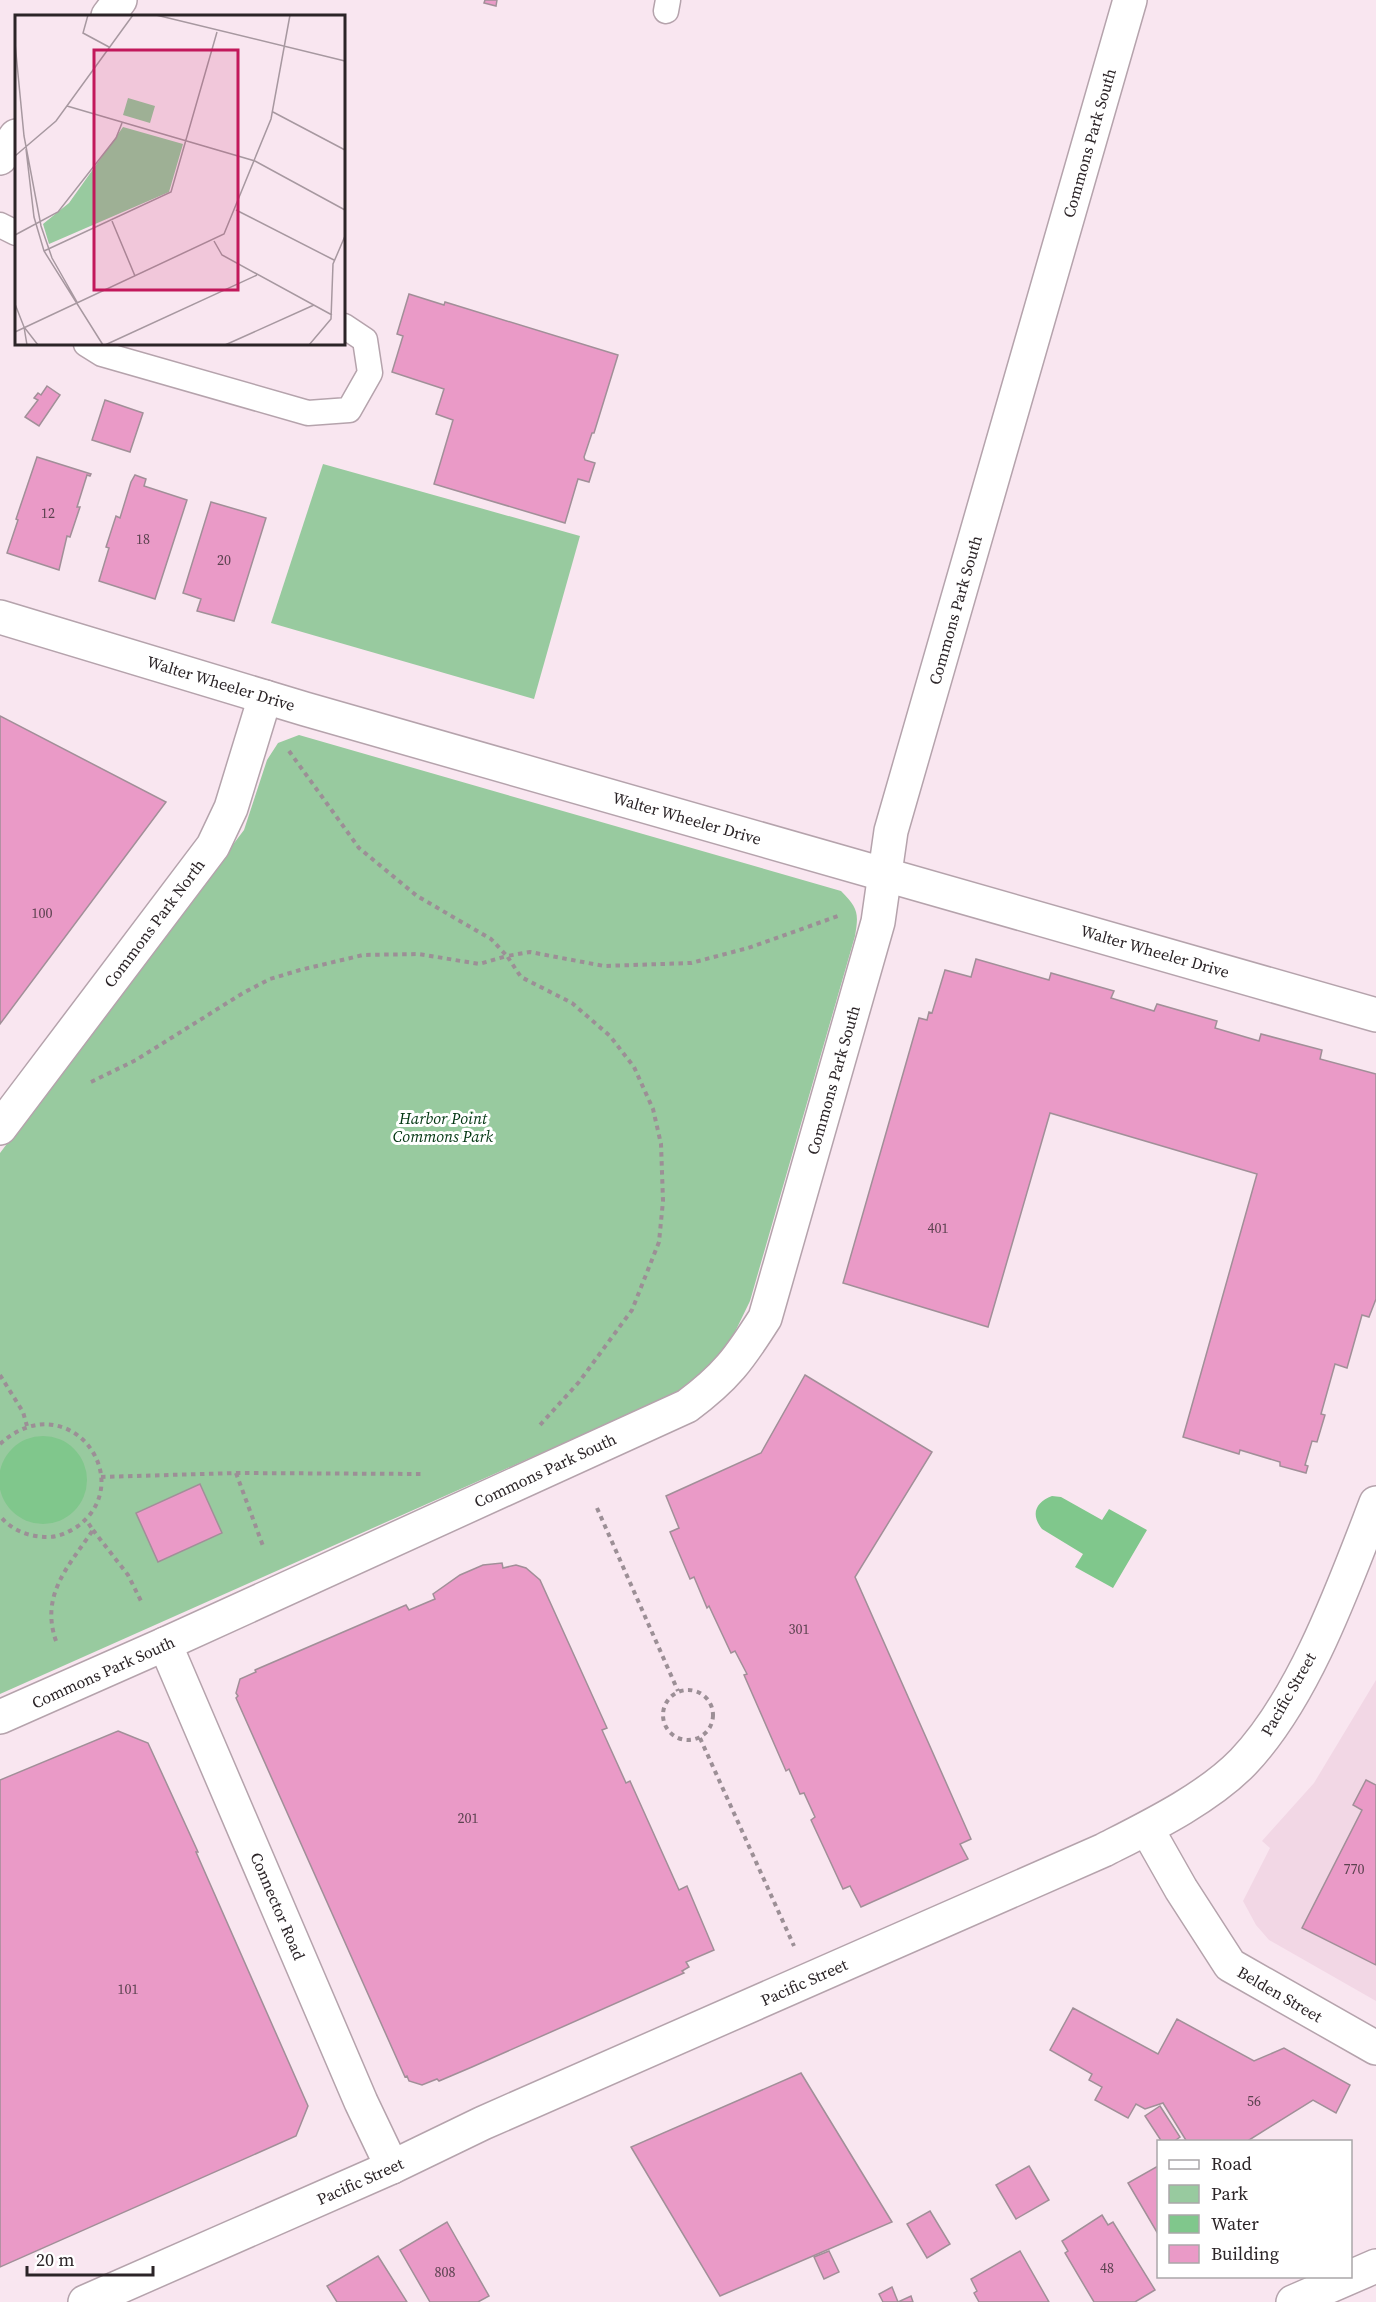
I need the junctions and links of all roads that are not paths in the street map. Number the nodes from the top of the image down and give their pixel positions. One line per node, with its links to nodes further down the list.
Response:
1 (120, 0): 3 (street)
2 (1130, 0): 12 (street, Commons Park South)
3 (109, 15)
4 (15, 137): 5 (street)
5 (0, 158)
6 (0, 225): 7 (lane)
7 (15, 232)
8 (345, 327): 9 (lane)
9 (88, 345)
10 (0, 617): 11 (street, Walter Wheeler Drive)
11 (265, 697): 12 (street, Walter Wheeler Drive); 14 (street, Commons Park North)
12 (885, 876): 13 (street, Walter Wheeler Drive); 17 (street, Commons Park South)
13 (1376, 1015)
14 (0, 1128)
15 (1376, 1503): 16 (street, Pacific Street)
16 (1370, 1539): 19 (street, Pacific Street)
17 (165, 1644): 18 (street, Commons Park South); 21 (street, Connector Road)
18 (0, 1717)
19 (1147, 1828): 20 (street, Belden Street); 21 (street, Pacific Street)
20 (1376, 2048)
21 (392, 2167): 25 (street, Pacific Street)
22 (1376, 2266): 23 (street)
23 (1352, 2276)
24 (1348, 2278): 26 (street)
25 (85, 2302)
26 (1293, 2302)

